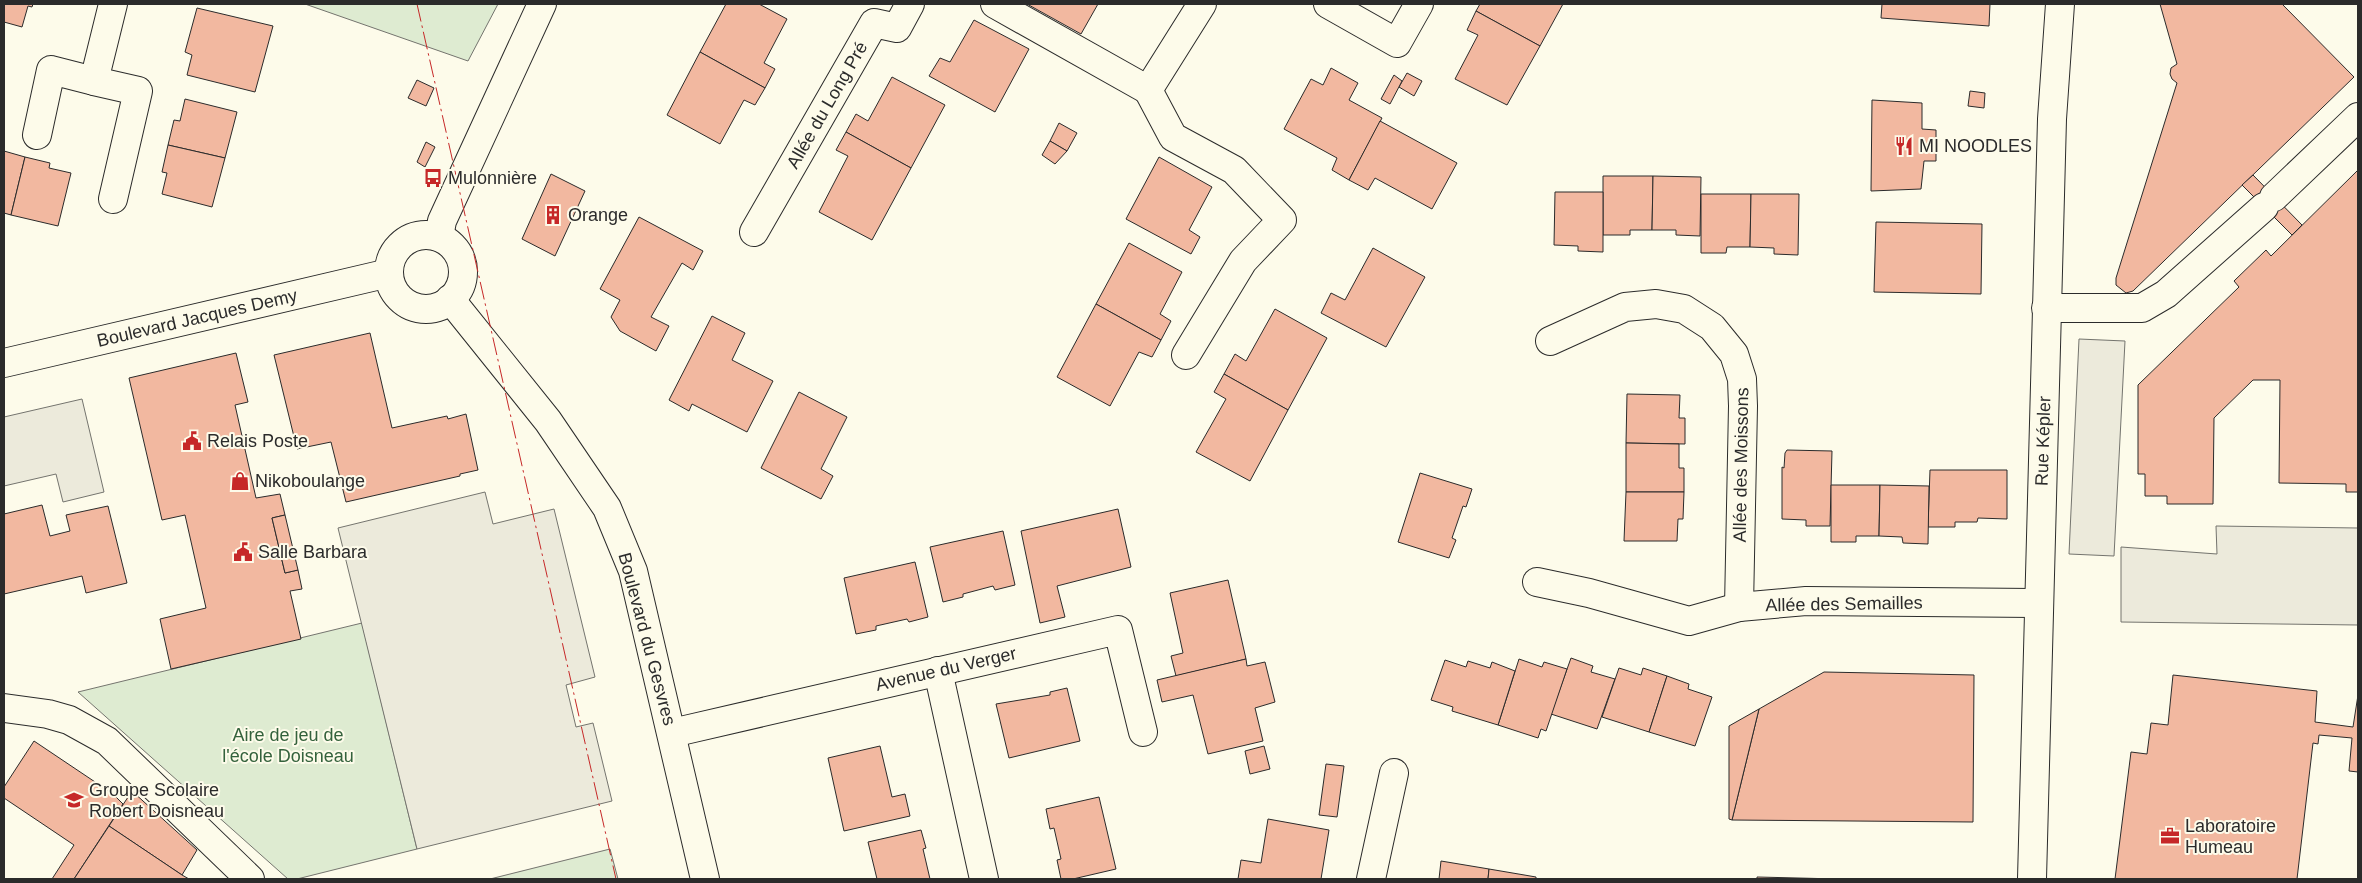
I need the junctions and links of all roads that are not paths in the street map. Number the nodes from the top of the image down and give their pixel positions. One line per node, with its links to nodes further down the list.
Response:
1 (113, 4): 9 (street)
2 (542, 4): 15 (street)
3 (910, 4): 14 (street, Allée du Long Pré)
4 (995, 4): 10 (street)
5 (1202, 4): 10 (street)
6 (1328, 4): 7 (street)
7 (1419, 4)
8 (2060, 4): 18 (street, Rue Képler)
9 (94, 81): 12 (street); 13 (street)
10 (1148, 90): 20 (street)
11 (2358, 117): 18 (street)
12 (37, 135)
13 (113, 199)
14 (754, 232)
15 (439, 237): 16 (street); 17 (street)
16 (389, 274): 17 (street); 21 (street, Boulevard Jacques Demy)
17 (450, 299): 27 (street, Boulevard du Gesvres)
18 (2046, 308): 23 (street, Rue Képler)
19 (1550, 342): 24 (street, Allée des Moissons)
20 (1186, 354)
21 (4, 363)
22 (1537, 582): 24 (street, Allée des Semailles)
23 (2039, 603): 24 (street, Allée des Semailles); 34 (street, Rue Képler)
24 (1739, 607)
25 (938, 671): 27 (street, Avenue du Verger); 28 (street, Avenue du Verger); 32 (street)
26 (4, 708): 30 (street)
27 (672, 732): 31 (street, Boulevard du Gesvres)
28 (1143, 732)
29 (1394, 773): 33 (street)
30 (250, 879)
31 (706, 879)
32 (984, 879)
33 (1371, 879)
34 (2032, 879)

